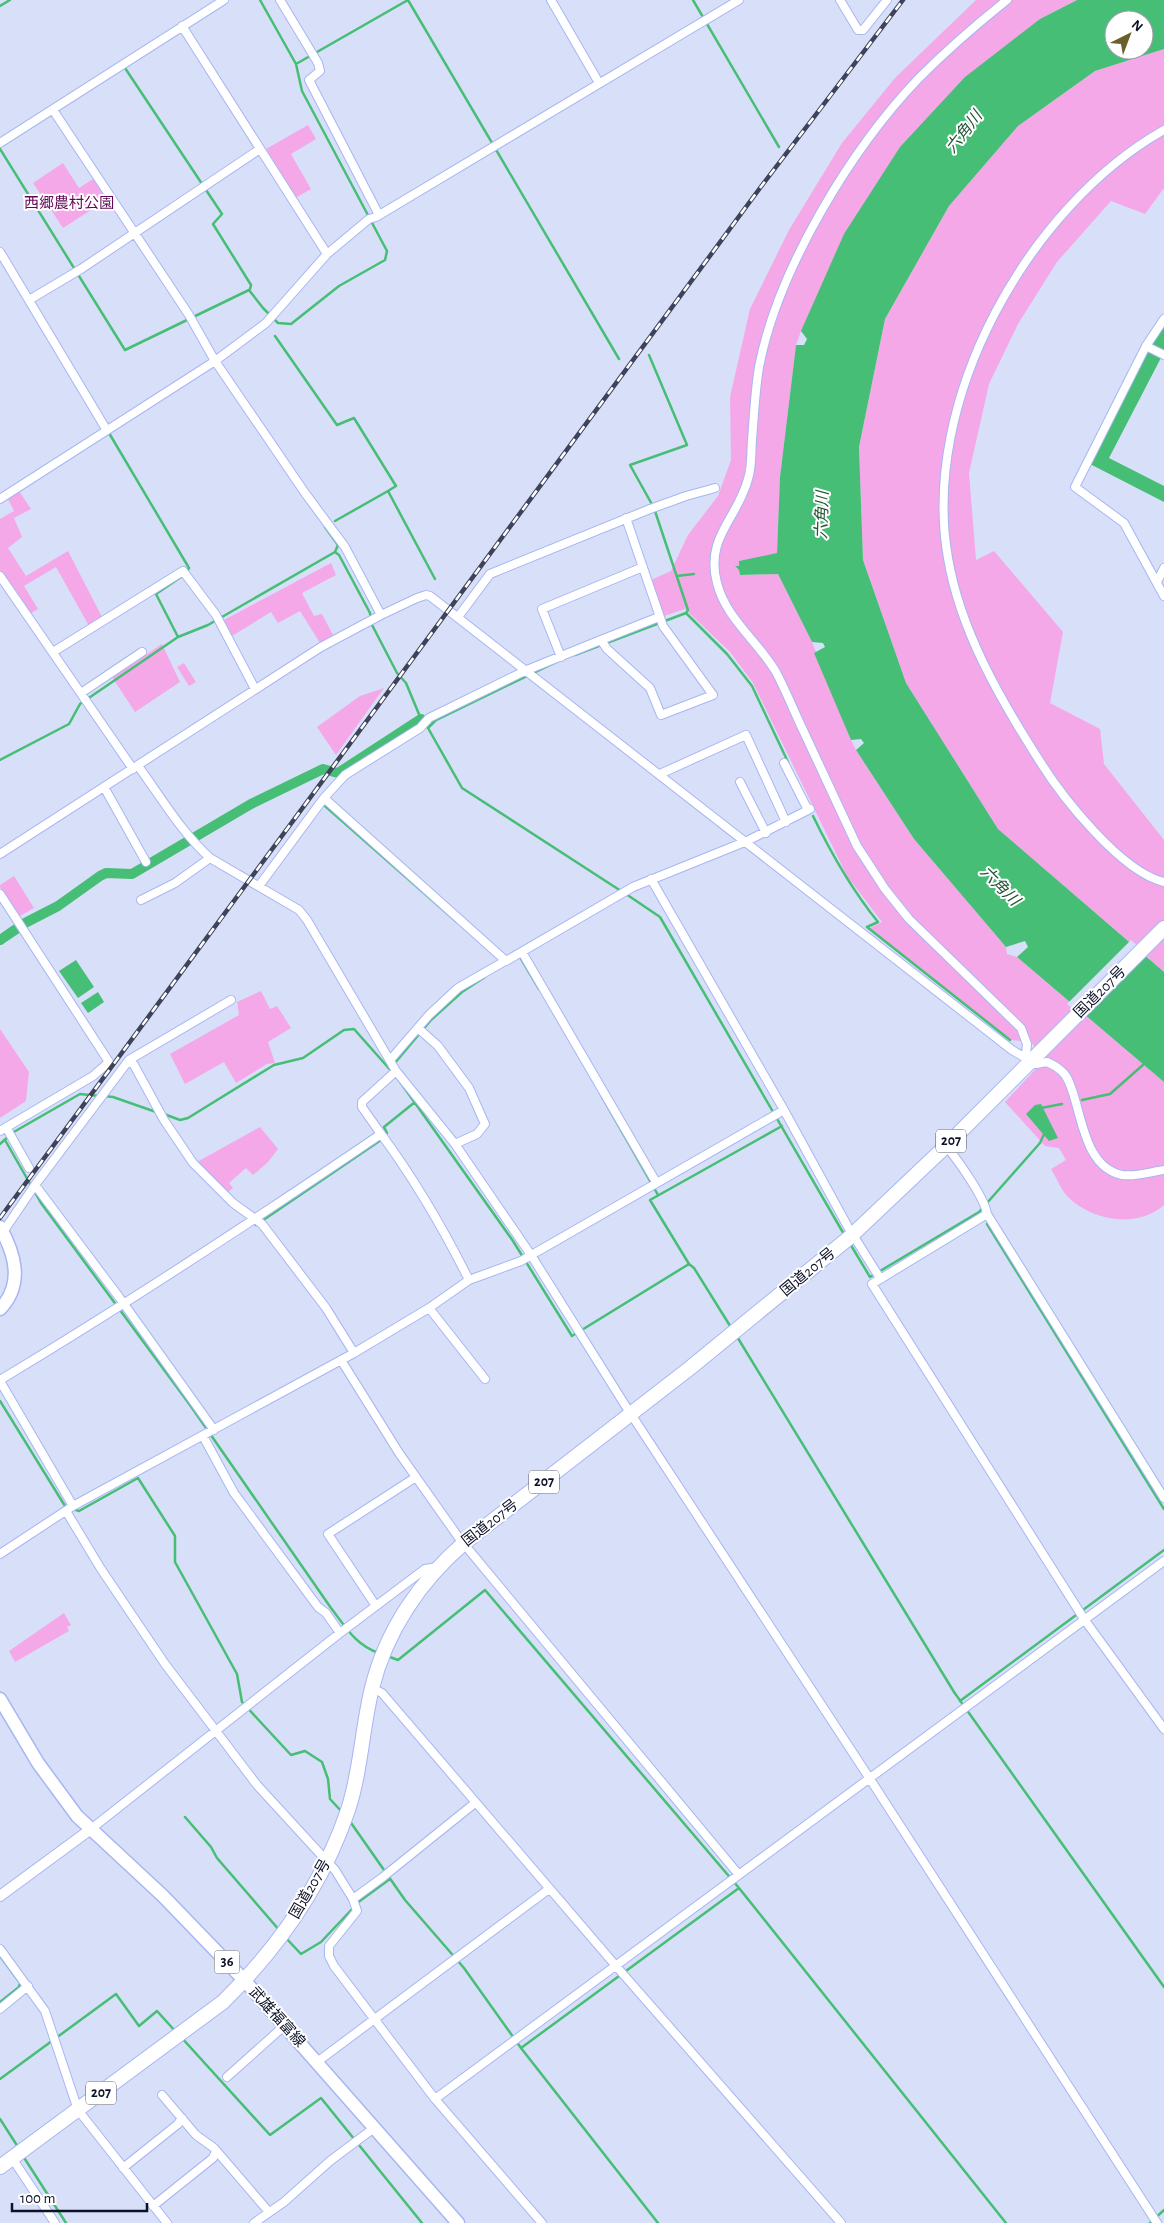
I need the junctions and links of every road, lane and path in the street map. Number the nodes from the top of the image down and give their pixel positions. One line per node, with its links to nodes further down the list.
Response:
1 (224, 0): 8 (street)
2 (280, 0): 14 (street)
3 (550, 0): 9 (street)
4 (739, 0): 9 (street)
5 (840, 0): 6 (street)
6 (887, 0)
7 (1007, 0): 65 (street)
8 (182, 26): 10 (street); 13 (street)
9 (599, 83): 14 (street)
10 (54, 110): 12 (street); 15 (street)
11 (1164, 130): 55 (street)
12 (1, 142)
13 (260, 149): 15 (street); 17 (street)
14 (375, 217): 17 (street)
15 (136, 233): 18 (street); 22 (street)
16 (0, 252): 18 (street)
17 (327, 254): 22 (street)
18 (29, 300): 23 (street)
19 (1164, 319): 20 (street)
20 (1146, 346): 21 (street); 30 (street)
21 (1164, 355)
22 (215, 361): 23 (street); 33 (street)
23 (106, 429): 25 (street)
24 (715, 488): 26 (street)
25 (0, 499)
26 (626, 518): 27 (street); 32 (street)
27 (643, 567): 34 (street); 38 (street)
28 (1164, 568): 30 (street)
29 (0, 576): 36 (street)
30 (1157, 582): 31 (street)
31 (1164, 596)
32 (458, 617): 33 (street); 39 (street)
33 (374, 619): 40 (street)
34 (661, 621): 35 (street); 35 (street)
35 (604, 644): 38 (street)
36 (54, 652): 40 (street); 41 (street)
37 (142, 652): 41 (street)
38 (561, 657): 39 (street)
39 (530, 673): 44 (street); 47 (street)
40 (255, 689): 43 (street)
41 (81, 694): 43 (street)
42 (784, 763): 48 (street)
43 (136, 767): 46 (street); 52 (street)
44 (660, 774): 48 (street); 50 (street)
45 (740, 782): 49 (street)
46 (104, 787): 51 (street); 53 (street)
47 (324, 798): 56 (street); 60 (street)
48 (786, 822): 49 (street)
49 (766, 833): 50 (street)
50 (747, 842): 54 (street); 65 (street)
51 (0, 854)
52 (210, 858): 56 (street); 58 (street)
53 (146, 862)
54 (651, 879): 60 (street); 67 (street)
55 (1164, 882)
56 (259, 886): 66 (street)
57 (0, 894): 68 (street)
58 (141, 900)
59 (1164, 928): 65 (highway, 国道207号 / 207)
60 (522, 952): 74 (street)
61 (502, 963): 63 (street)
62 (230, 1000): 64 (street)
63 (420, 1030): 66 (street); 70 (street)
64 (129, 1060): 75 (street); 77 (street)
65 (1030, 1060): 71 (highway, 国道207号 / 207); 73 (street)
66 (393, 1068): 69 (street); 70 (street)
67 (782, 1111): 74 (street); 79 (street)
68 (5, 1129): 72 (street)
69 (383, 1137): 77 (street); 82 (street)
70 (455, 1144): 80 (street)
71 (946, 1146): 76 (street); 79 (highway, 国道207号 / 207)
72 (29, 1168)
73 (1164, 1170)
74 (654, 1184): 80 (street)
75 (33, 1188): 78 (street); 83 (street)
76 (986, 1209): 81 (street); 93 (street)
77 (255, 1222): 83 (street); 86 (street)
78 (2, 1229): 85 (main road)
79 (849, 1238): 81 (street); 90 (highway, 国道207号 / 207)
80 (526, 1258): 82 (street); 90 (street)
81 (879, 1275): 100 (street)
82 (469, 1280): 84 (street)
83 (120, 1305): 89 (street); 91 (street)
84 (429, 1308): 86 (street); 88 (street)
85 (0, 1309)
86 (354, 1352): 87 (street)
87 (341, 1360): 91 (street); 92 (street)
88 (485, 1379)
89 (0, 1380): 94 (street)
90 (632, 1414): 95 (highway, 国道207号 / 207); 106 (street)
91 (208, 1433): 94 (street); 101 (street)
92 (416, 1477): 95 (street); 99 (street)
93 (1164, 1498)
94 (70, 1509): 96 (street); 105 (street)
95 (464, 1543): 98 (highway, 国道207号 / 207); 110 (street)
96 (0, 1554)
97 (1164, 1561): 100 (street)
98 (438, 1567): 99 (street); 102 (highway, 国道207号 / 207)
99 (376, 1606): 101 (street)
100 (1081, 1615): 104 (street); 106 (street)
101 (344, 1630): 105 (street)
102 (372, 1688): 107 (street); 109 (highway, 国道207号 / 207)
103 (0, 1699): 108 (main road, 武雄福富線 / 36)
104 (1164, 1729)
105 (215, 1732): 108 (street); 109 (street)
106 (870, 1779): 110 (street); 134 (street)
107 (474, 1803): 111 (street); 113 (street)
108 (91, 1829): 112 (street); 116 (main road, 武雄福富線 / 36)
109 (327, 1861): 113 (street); 116 (highway, 国道207号 / 207)
110 (734, 1879): 115 (street)
111 (549, 1889): 115 (street); 119 (street)
112 (0, 1896)
113 (355, 1903): 119 (street)
114 (0, 1949): 117 (street)
115 (620, 1971): 124 (street); 140 (street)
116 (245, 1981): 120 (main road, 武雄福富線 / 36); 125 (highway, 国道207号 / 207)
117 (28, 1986): 118 (street); 125 (street)
118 (0, 2008)
119 (374, 2020): 121 (street); 124 (street)
120 (284, 2026): 121 (main road, 武雄福富線 / 36); 122 (street)
121 (317, 2062): 127 (main road, 武雄福富線 / 36)
122 (227, 2077)
123 (162, 2095): 126 (street)
124 (436, 2099): 139 (street)
125 (78, 2110): 129 (highway, 国道207号 / 207); 131 (street)
126 (182, 2118): 128 (street); 131 (street)
127 (374, 2128): 133 (street); 138 (main road, 武雄福富線 / 36)
128 (216, 2151): 132 (street); 133 (street)
129 (19, 2153): 130 (highway, 国道207号 / 207); 135 (street)
130 (0, 2167)
131 (122, 2168): 132 (street)
132 (153, 2206): 136 (street)
133 (269, 2212): 137 (street)
134 (1159, 2221)
135 (55, 2223)
136 (167, 2223)
137 (254, 2223)
138 (458, 2223)
139 (542, 2223)
140 (842, 2223)

